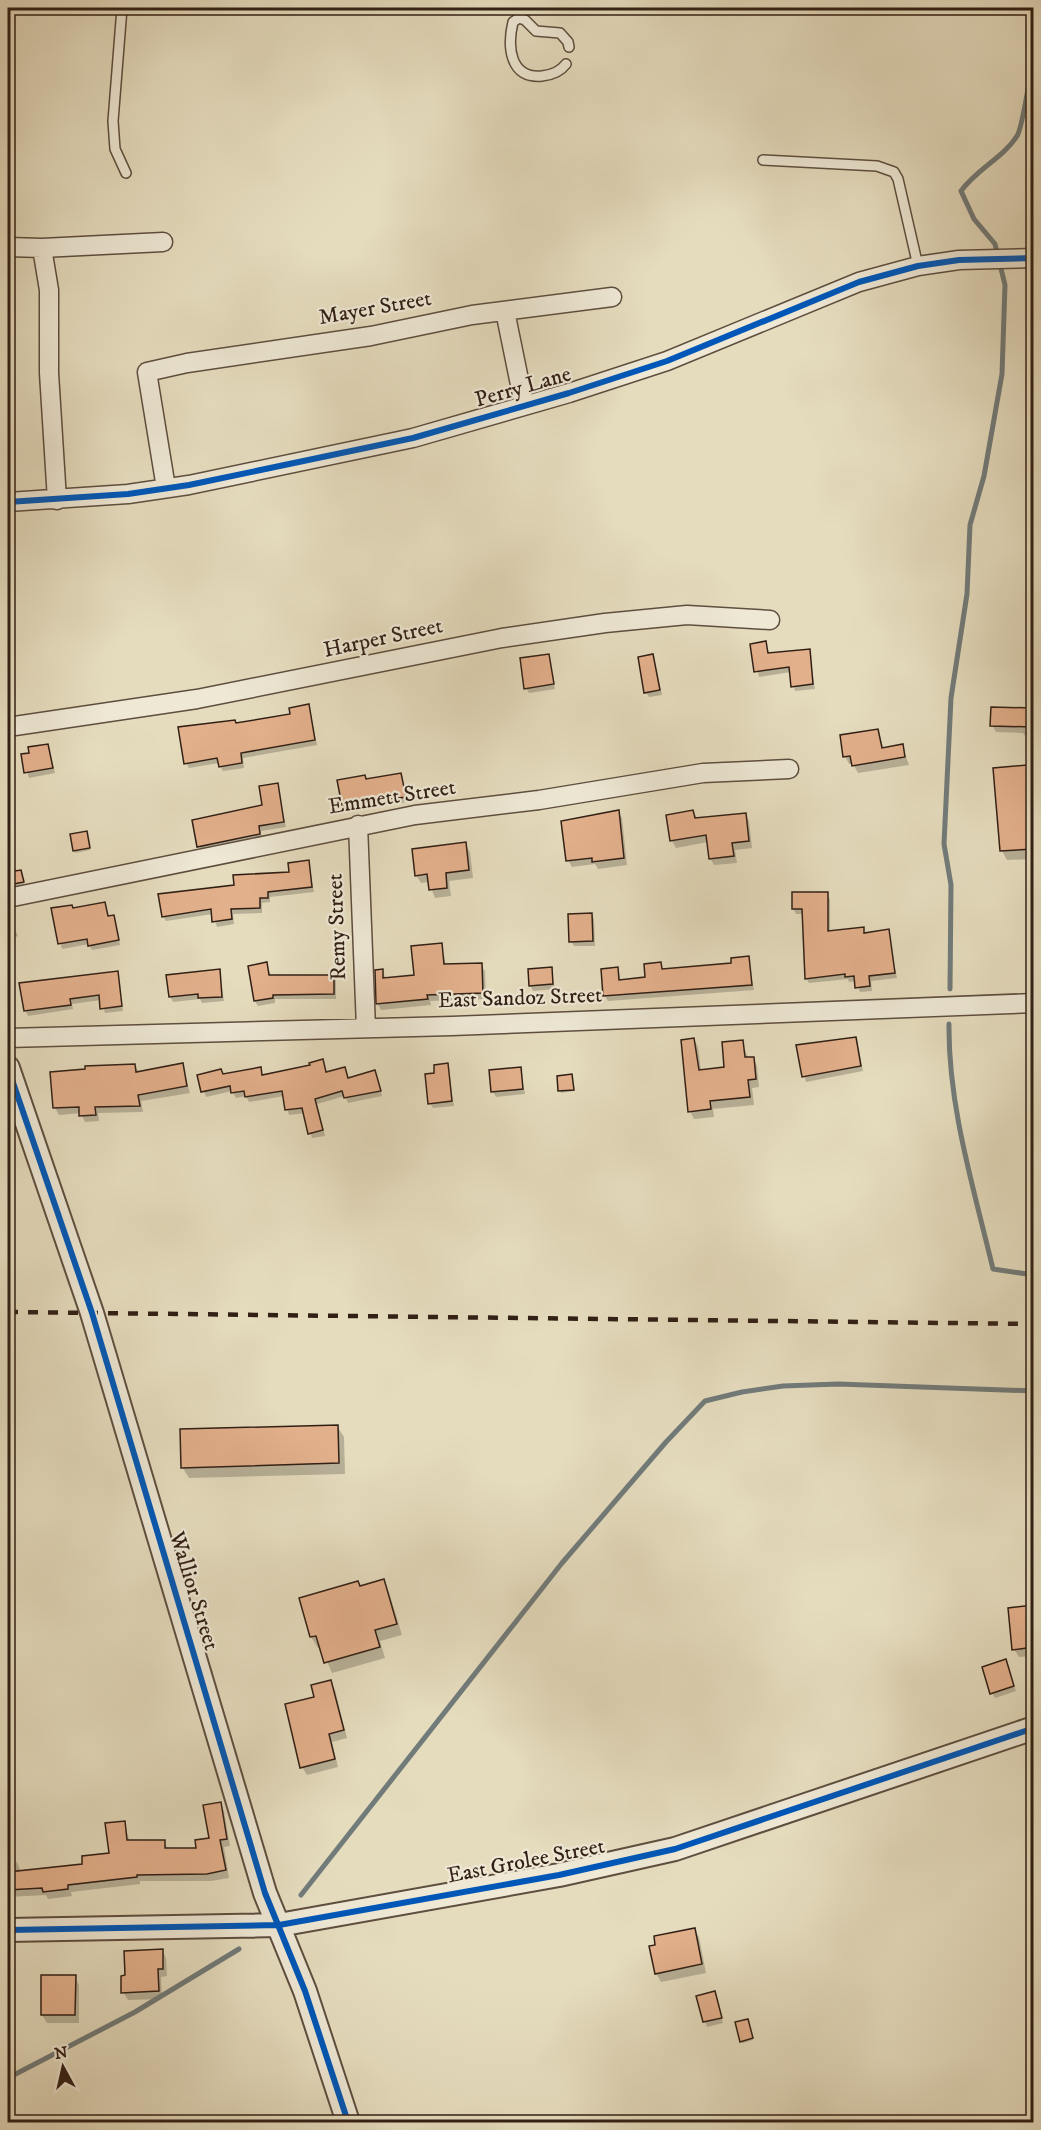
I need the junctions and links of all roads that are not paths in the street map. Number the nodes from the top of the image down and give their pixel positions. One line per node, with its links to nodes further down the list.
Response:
1 (122, 8): 6 (lane)
2 (519, 13): 3 (lane); 4 (lane)
3 (569, 47)
4 (566, 64)
5 (763, 160): 11 (lane)
6 (126, 173)
7 (163, 242): 9 (street)
8 (8, 247): 9 (street)
9 (42, 248): 16 (street)
10 (1034, 258): 11 (street, Perry Lane)
11 (918, 266): 14 (street, Perry Lane)
12 (612, 297): 13 (street, Mayer Street)
13 (505, 311): 14 (street); 15 (street, Mayer Street)
14 (524, 404): 15 (street, Perry Lane)
15 (166, 489): 16 (street, Perry Lane)
16 (57, 500): 17 (street, Perry Lane)
17 (8, 502)
18 (770, 620): 19 (street, Harper Street)
19 (8, 727)
20 (789, 769): 21 (street, Emmett Street)
21 (358, 825): 22 (street, Emmett Street); 24 (street, Remy Street)
22 (8, 898)
23 (1029, 998): 24 (street, East Sandoz Street)
24 (366, 1028): 25 (street, East Sandoz Street)
25 (8, 1038)
26 (8, 1068): 28 (street, Wallior Street)
27 (1034, 1728): 28 (street, East Grolee Street)
28 (279, 1925): 29 (street, East Grolee Street); 30 (street, Wallior Street)
29 (8, 1930)
30 (348, 2122)

